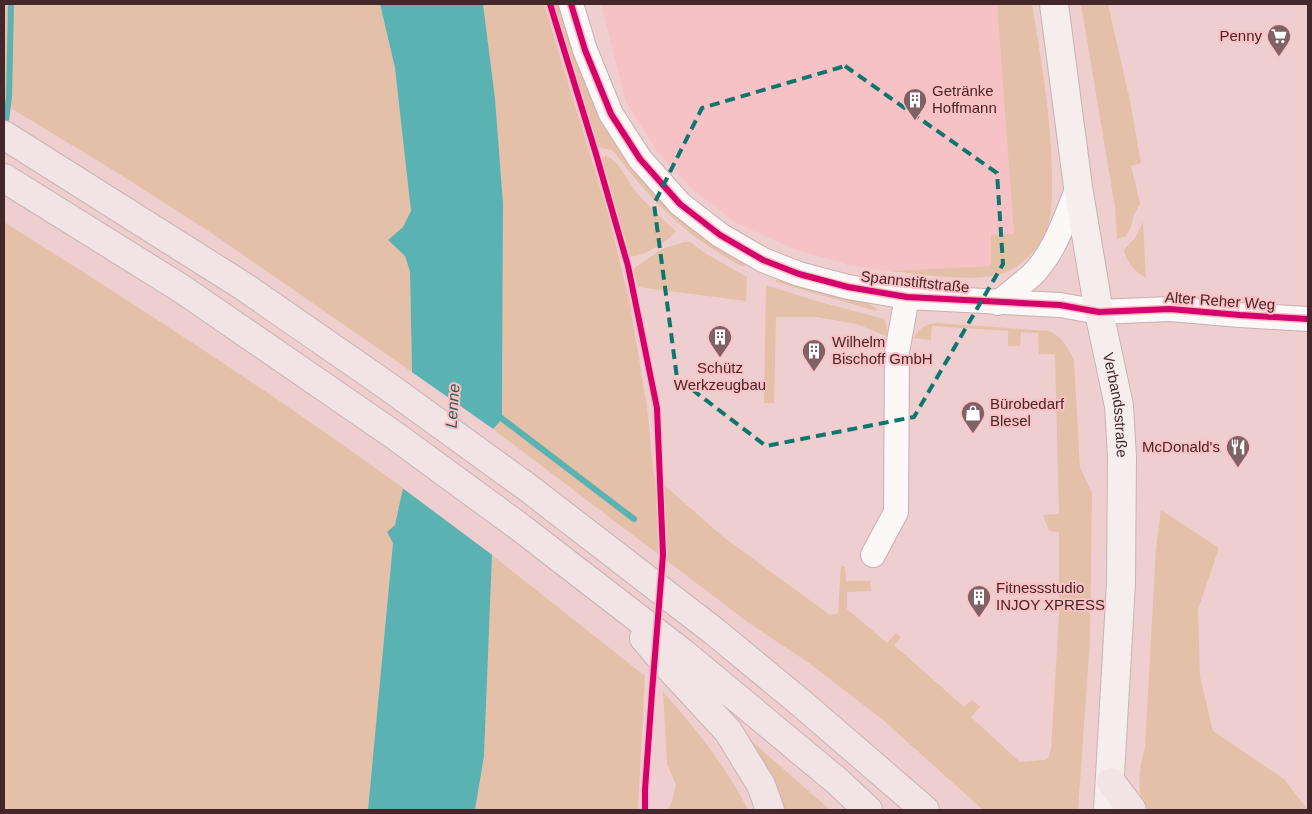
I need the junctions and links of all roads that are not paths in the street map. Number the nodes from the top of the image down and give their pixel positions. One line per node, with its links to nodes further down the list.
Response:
1 (571, 4): 6 (street, Spannstiftstraße)
2 (1054, 4): 5 (main road, Verbandsstraße)
3 (4, 135): 15 (highway)
4 (4, 178): 11 (highway)
5 (1078, 187): 7 (street); 8 (main road, Verbandsstraße)
6 (907, 297): 7 (street, Spannstiftstraße); 10 (street, Spannstiftstraße)
7 (998, 303): 8 (street, Spannstiftstraße)
8 (1100, 312): 9 (street, Alter Reher Weg); 12 (main road, Verbandsstraße)
9 (1308, 319)
10 (874, 555)
11 (666, 652): 13 (highway); 14 (highway)
12 (1111, 782): 16 (main road, Verbandsstraße); 17 (highway)
13 (770, 810)
14 (868, 810)
15 (925, 810)
16 (1108, 810)
17 (1132, 810)

